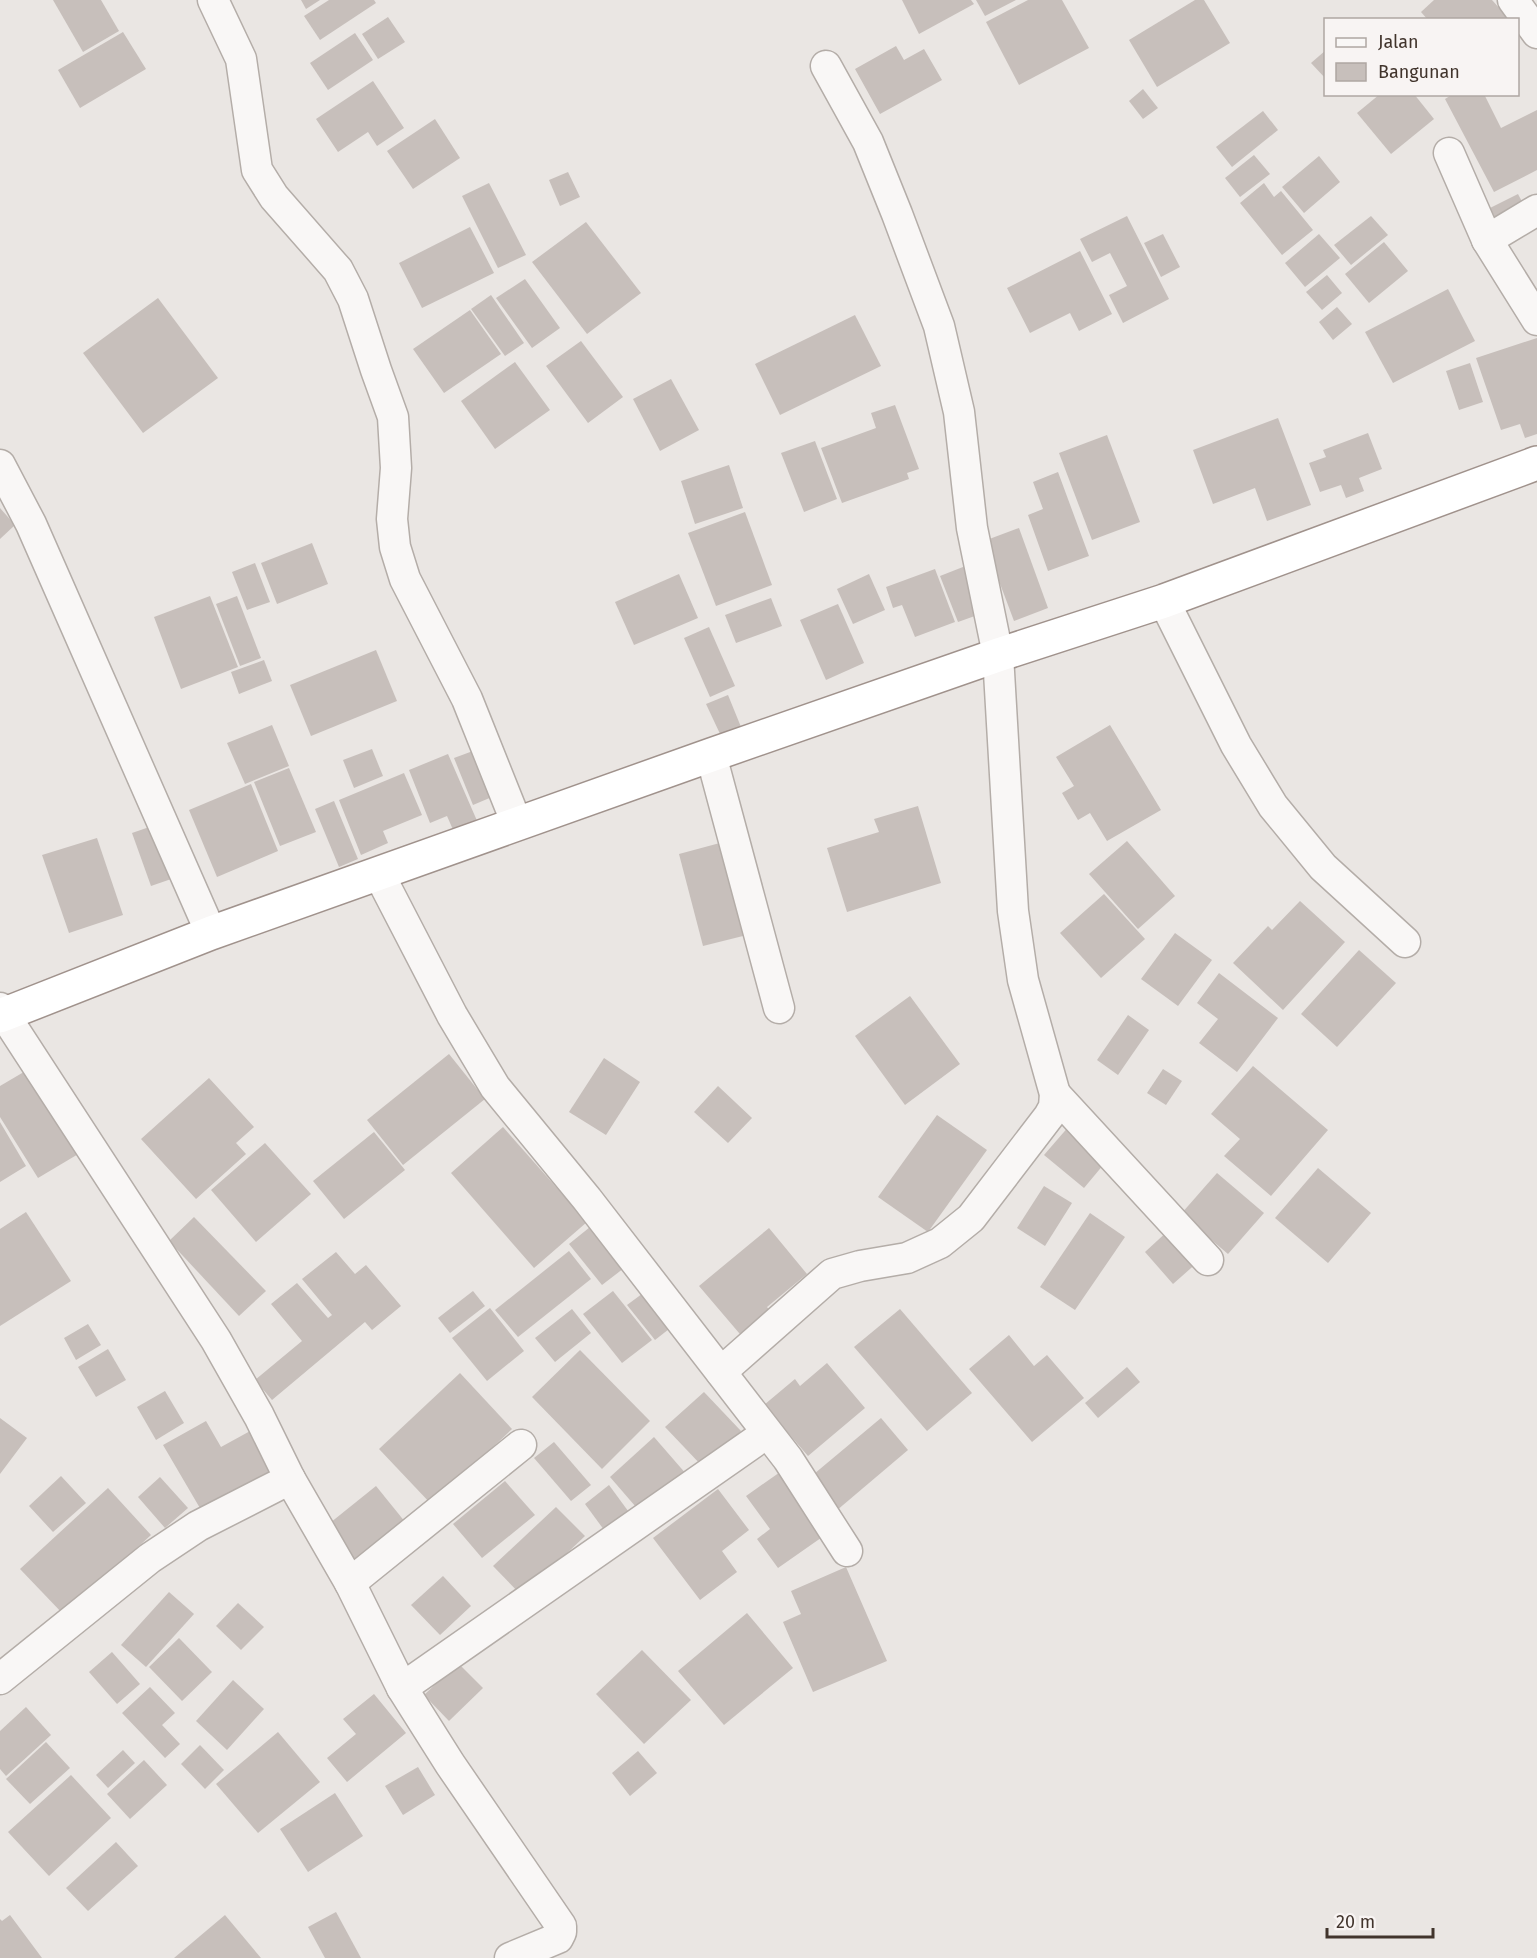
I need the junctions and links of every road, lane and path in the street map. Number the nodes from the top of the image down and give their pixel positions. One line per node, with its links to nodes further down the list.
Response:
1 (213, 0): 14 (street)
2 (1513, 0): 3 (street)
3 (1537, 33)
4 (826, 66): 12 (street)
5 (1449, 153): 7 (street)
6 (1537, 210): 7 (street)
7 (1487, 240): 8 (street)
8 (1537, 320)
9 (1537, 463): 11 (highway)
10 (0, 465): 16 (street)
11 (1164, 601): 12 (highway); 17 (street)
12 (998, 655): 13 (highway); 20 (street)
13 (711, 755): 14 (highway); 18 (street)
14 (517, 824): 15 (highway)
15 (379, 874): 16 (highway); 22 (street)
16 (211, 933): 19 (highway)
17 (1405, 942)
18 (779, 1008)
19 (2, 1013): 25 (street)
20 (1054, 1094): 21 (street); 22 (street)
21 (1208, 1260)
22 (722, 1372): 23 (street)
23 (767, 1433): 26 (street); 29 (street)
24 (521, 1444): 27 (street)
25 (290, 1479): 27 (street); 28 (street)
26 (847, 1551)
27 (350, 1583): 29 (street)
28 (0, 1679)
29 (402, 1688): 30 (street)
30 (510, 1958)

